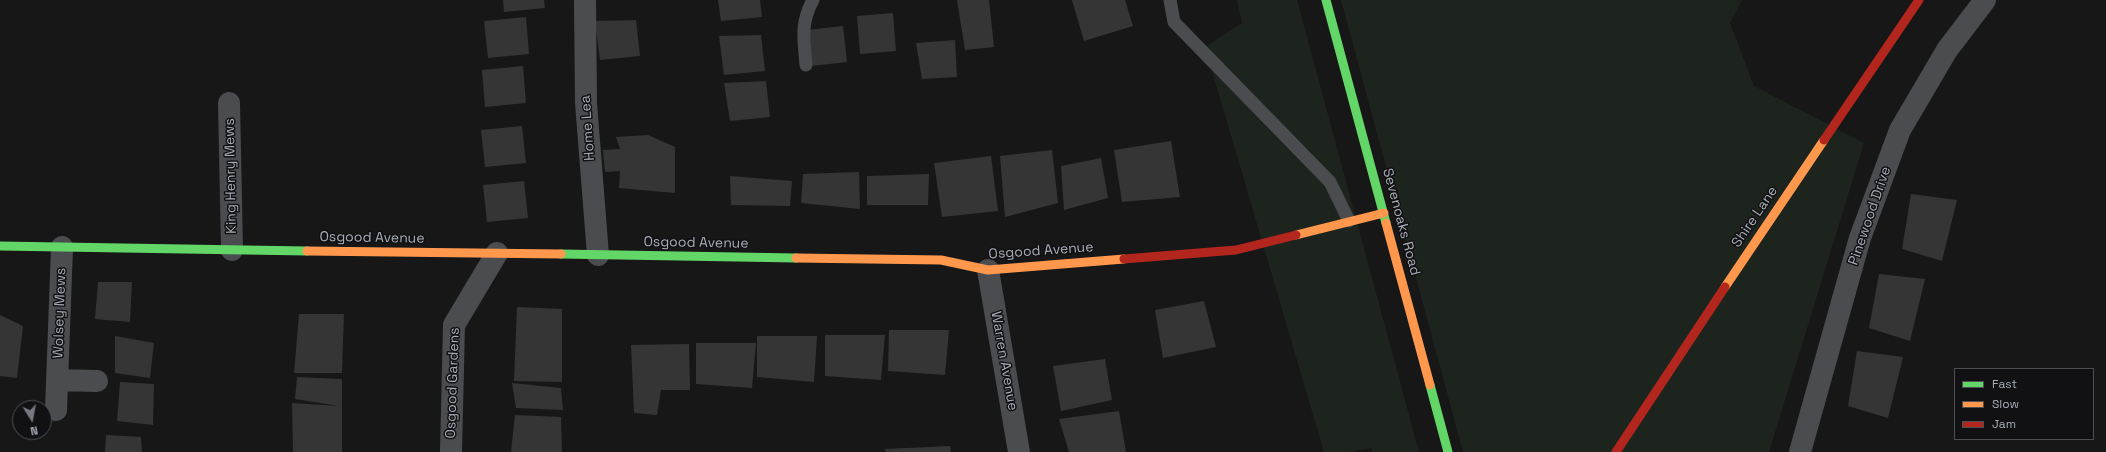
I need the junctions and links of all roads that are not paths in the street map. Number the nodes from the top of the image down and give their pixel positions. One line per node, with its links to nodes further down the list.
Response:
1 (585, 0): 15 (street, Home Lea)
2 (813, 0): 7 (lane)
3 (1170, 0): 10 (lane)
4 (1326, 0): 9 (street, Sevenoaks Road)
5 (1919, 0): 23 (street, Shire Lane)
6 (1985, 0): 24 (street, Pinewood Drive)
7 (806, 65)
8 (229, 103): 13 (street, King Henry Mews)
9 (1384, 213): 10 (street, Osgood Avenue); 22 (street, Sevenoaks Road)
10 (1349, 221): 16 (street, Osgood Avenue)
11 (0, 246): 12 (street, Osgood Avenue)
12 (62, 247): 13 (street, Osgood Avenue); 17 (street, Wolsey Mews)
13 (232, 250): 14 (street, Osgood Avenue)
14 (497, 254): 15 (street, Osgood Avenue); 20 (street, Osgood Gardens)
15 (598, 256): 16 (street, Osgood Avenue)
16 (988, 270): 21 (street, Warren Avenue)
17 (58, 380): 18 (street); 19 (street, Wolsey Mews)
18 (97, 381)
19 (56, 410)
20 (451, 452)
21 (1019, 452)
22 (1448, 452)
23 (1616, 452)
24 (1800, 452)

